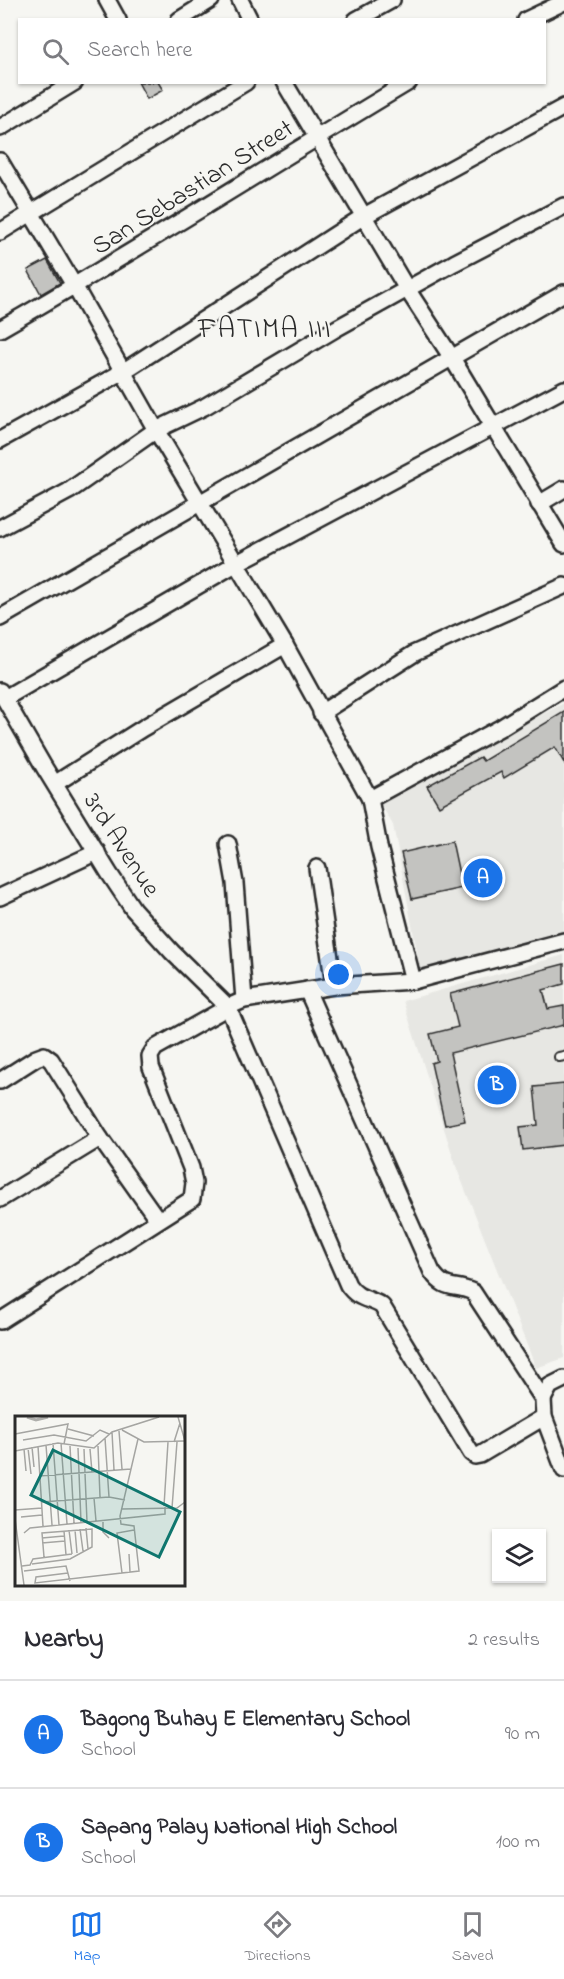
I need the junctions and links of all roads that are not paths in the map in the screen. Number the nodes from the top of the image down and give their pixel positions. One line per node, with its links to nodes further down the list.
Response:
1 (107, 0): 6 (street)
2 (211, 0): 7 (street)
3 (240, 0): 8 (street)
4 (392, 0): 9 (street)
5 (564, 2): 10 (street)
6 (117, 18)
7 (182, 18)
8 (249, 18)
9 (360, 18)
10 (530, 18)
11 (72, 84): 16 (street)
12 (243, 84): 20 (street)
13 (285, 84): 17 (street)
14 (406, 84): 17 (street, San Sebastian Street)
15 (564, 106): 21 (street)
16 (0, 128)
17 (318, 137): 21 (street); 23 (street, San Sebastian Street)
18 (0, 161): 20 (street)
19 (564, 206): 24 (street)
20 (30, 214): 22 (street); 23 (street)
21 (364, 216): 24 (street); 28 (street)
22 (0, 232)
23 (75, 286): 26 (street, San Sebastian Street); 28 (street)
24 (407, 289): 27 (street); 31 (street)
25 (564, 293): 27 (street)
26 (0, 329)
27 (452, 358): 30 (street); 34 (street)
28 (123, 371): 31 (street); 32 (street)
29 (564, 389): 30 (street)
30 (492, 426): 35 (street); 38 (street)
31 (156, 430): 34 (street); 36 (street)
32 (0, 440)
33 (564, 489): 35 (street)
34 (200, 503): 38 (street); 40 (street)
35 (539, 504): 37 (street)
36 (0, 528)
37 (564, 544)
38 (237, 563): 41 (street); 43 (street)
39 (564, 586): 44 (street)
40 (0, 618)
41 (285, 645): 44 (street); 45 (street)
42 (564, 688): 46 (street)
43 (2, 694): 45 (street, 3rd Avenue)
44 (321, 713): 46 (street)
45 (56, 783): 48 (street, 3rd Avenue)
46 (370, 799): 52 (street)
47 (228, 844): 55 (street)
48 (97, 852): 50 (street); 56 (street, 3rd Avenue)
49 (317, 868): 53 (street)
50 (0, 897)
51 (564, 941): 52 (street)
52 (413, 981): 53 (street)
53 (334, 986): 54 (street)
54 (307, 990): 55 (street); 63 (street)
55 (244, 1000): 56 (street)
56 (228, 1007): 60 (street); 64 (street)
57 (0, 1081): 58 (street)
58 (100, 1138): 59 (street); 60 (street)
59 (0, 1199)
60 (158, 1220): 61 (street)
61 (0, 1321)
62 (564, 1379): 63 (street)
63 (543, 1399): 64 (street)
64 (544, 1417): 65 (street)
65 (564, 1470)

